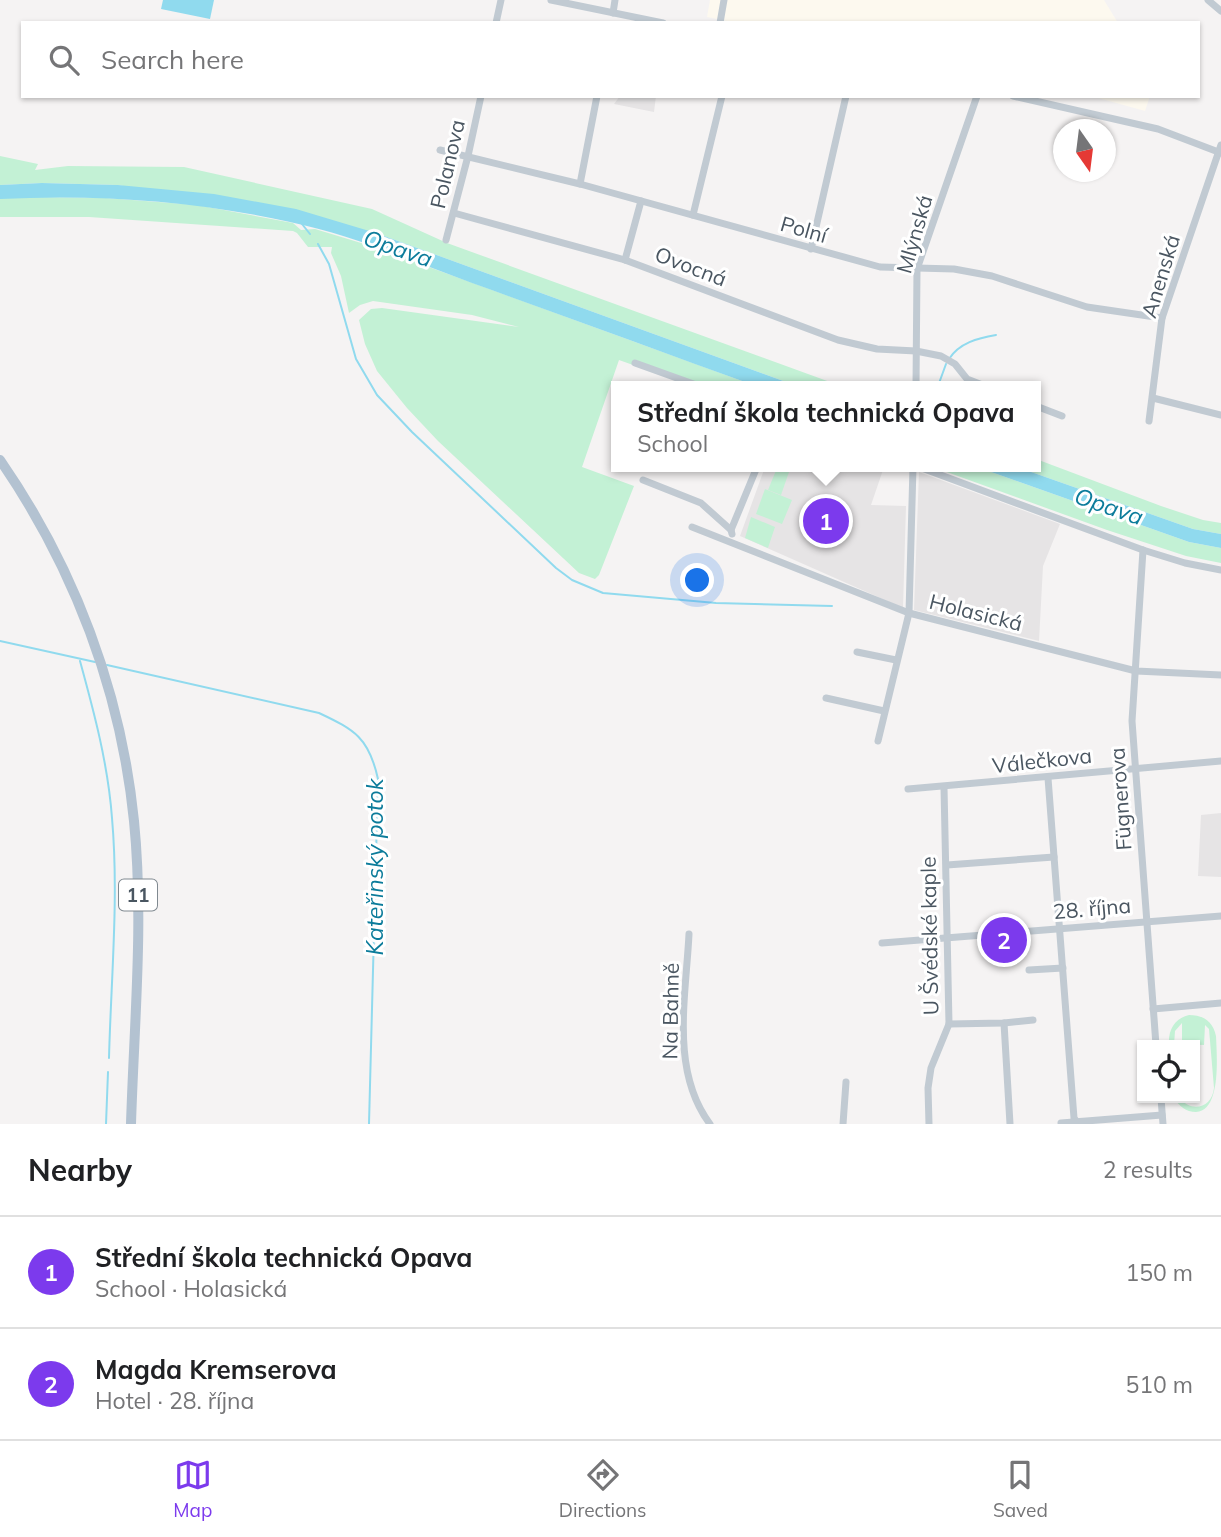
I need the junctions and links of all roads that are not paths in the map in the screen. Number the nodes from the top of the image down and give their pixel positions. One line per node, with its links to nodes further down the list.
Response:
1 (501, 0): 8 (street)
2 (551, 0): 7 (street)
3 (615, 0): 7 (street)
4 (724, 0): 10 (street)
5 (1208, 0): 6 (street)
6 (1221, 11)
7 (613, 13): 9 (street)
8 (496, 21)
9 (653, 21)
10 (720, 21)
11 (481, 98): 19 (street, Polanova)
12 (597, 98): 20 (street)
13 (722, 98): 23 (street)
14 (846, 98): 25 (street)
15 (976, 98): 27 (street, Mlýnská)
16 (1022, 98): 18 (street)
17 (440, 150): 19 (street, Polní)
18 (1220, 150): 28 (street, Anenská)
19 (468, 156): 20 (street, Polní); 22 (street, Polanova)
20 (580, 184): 21 (street, Polní)
21 (641, 201): 23 (street, Polní); 26 (street)
22 (453, 213): 24 (street, Polanova); 26 (street, Ovocná)
23 (693, 215): 25 (street, Polní)
24 (446, 240)
25 (811, 249): 27 (street, Polní)
26 (625, 260): 29 (street, Ovocná)
27 (918, 270): 28 (street, Polní); 29 (street, Mlýnská)
28 (1162, 318): 34 (street, Anenská)
29 (916, 351): 32 (street, Mlýnská); 33 (street, Ovocná)
30 (635, 363): 31 (street)
31 (685, 381)
32 (916, 381)
33 (972, 381)
34 (1153, 398): 36 (street); 38 (street, Anenská)
35 (1041, 408): 37 (street)
36 (1221, 415)
37 (1062, 416)
38 (1149, 421)
39 (0, 460): 83 (main road, 11)
40 (755, 472): 45 (street)
41 (913, 472): 49 (street)
42 (932, 472): 47 (street)
43 (643, 480): 45 (street)
44 (692, 527): 46 (street, Holasická)
45 (731, 530): 46 (street)
46 (733, 542): 49 (street, Holasická)
47 (1143, 550): 48 (street); 52 (street, Fügnerova)
48 (1221, 570)
49 (909, 613): 51 (street); 52 (street, Holasická)
50 (857, 652): 51 (street)
51 (896, 660): 55 (street)
52 (1136, 671): 53 (street, Holasická); 58 (street, Fügnerova)
53 (1221, 676)
54 (826, 698): 55 (street)
55 (884, 711): 56 (street)
56 (878, 741)
57 (1221, 761): 58 (street, Válečkova)
58 (1135, 768): 59 (street, Válečkova); 65 (street, Fügnerova)
59 (1048, 778): 60 (street, Válečkova); 62 (street)
60 (944, 787): 61 (street, Válečkova); 63 (street, U Švédské kaple)
61 (908, 789)
62 (1054, 857): 63 (street); 66 (street)
63 (947, 865): 68 (street, U Švédské kaple)
64 (1221, 916): 65 (street, 28. října)
65 (1146, 921): 66 (street, 28. října); 73 (street, Fügnerova)
66 (1060, 929): 68 (street, 28. října); 70 (street)
67 (689, 934): 84 (street, Na Bahně)
68 (947, 938): 69 (street, 28. října); 76 (street, U Švédské kaple)
69 (882, 943)
70 (1063, 968): 71 (street); 81 (street)
71 (1029, 970)
72 (1221, 1003): 73 (street)
73 (1153, 1009): 77 (street, Fügnerova)
74 (1033, 1020): 75 (street)
75 (1004, 1023): 76 (street); 87 (street)
76 (949, 1024): 86 (street, U Švédské kaple)
77 (1156, 1040)
78 (846, 1082): 85 (street)
79 (1161, 1103): 80 (street)
80 (1162, 1115): 81 (street); 88 (street)
81 (1076, 1121): 82 (street)
82 (1061, 1123)
83 (131, 1124)
84 (710, 1124)
85 (843, 1124)
86 (929, 1124)
87 (1010, 1124)
88 (1163, 1124)

